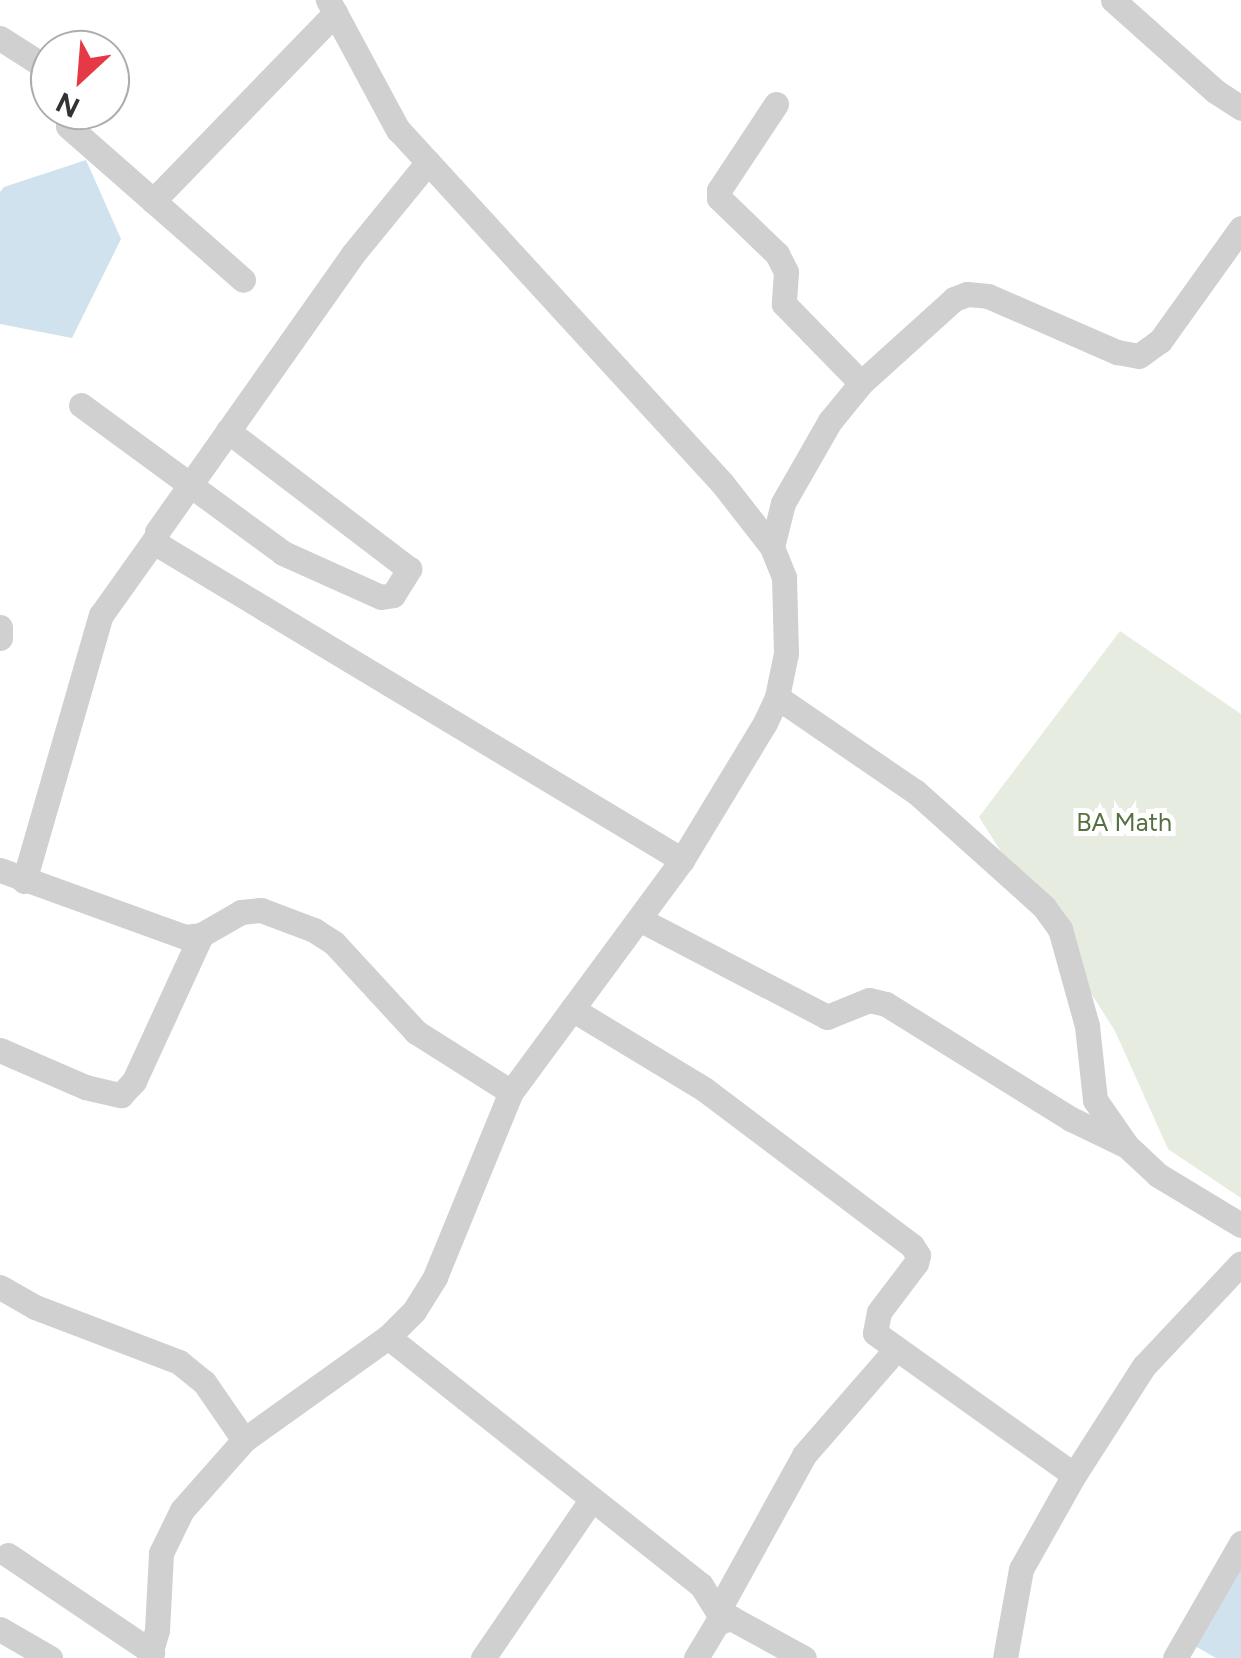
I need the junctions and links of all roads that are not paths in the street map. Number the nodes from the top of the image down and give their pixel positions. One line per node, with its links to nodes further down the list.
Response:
1 (1112, 0): 6 (street)
2 (332, 6): 8 (street); 9 (street)
3 (0, 38): 4 (street)
4 (30, 57)
5 (776, 104): 12 (street)
6 (1241, 108)
7 (73, 130): 9 (street)
8 (428, 162): 14 (street); 17 (street)
9 (153, 201): 11 (street)
10 (1241, 228): 12 (street)
11 (243, 280)
12 (861, 383): 17 (street)
13 (81, 405): 15 (street)
14 (228, 432): 15 (street); 15 (street)
15 (192, 484): 16 (street)
16 (156, 539): 21 (street); 22 (street)
17 (772, 547): 20 (street)
18 (0, 628): 19 (street)
19 (0, 638)
20 (777, 698): 21 (street); 28 (street)
21 (682, 860): 23 (street)
22 (12, 876): 24 (street)
23 (639, 918): 25 (street); 28 (street)
24 (202, 935): 26 (street); 27 (street)
25 (572, 1009): 27 (street); 33 (street)
26 (0, 1050)
27 (511, 1092): 32 (street)
28 (1127, 1146): 29 (street)
29 (1241, 1225)
30 (1241, 1263): 35 (street)
31 (0, 1287): 34 (street)
32 (388, 1338): 34 (street); 36 (street)
33 (896, 1349): 35 (street); 39 (street)
34 (244, 1440): 41 (street)
35 (1074, 1475): 46 (street)
36 (591, 1500): 39 (street); 43 (street)
37 (1241, 1542): 47 (street)
38 (8, 1555): 41 (street)
39 (720, 1615): 44 (street); 45 (street)
40 (0, 1629): 42 (street)
41 (151, 1655)
42 (50, 1658)
43 (483, 1658)
44 (696, 1658)
45 (804, 1658)
46 (1005, 1658)
47 (1174, 1658)

